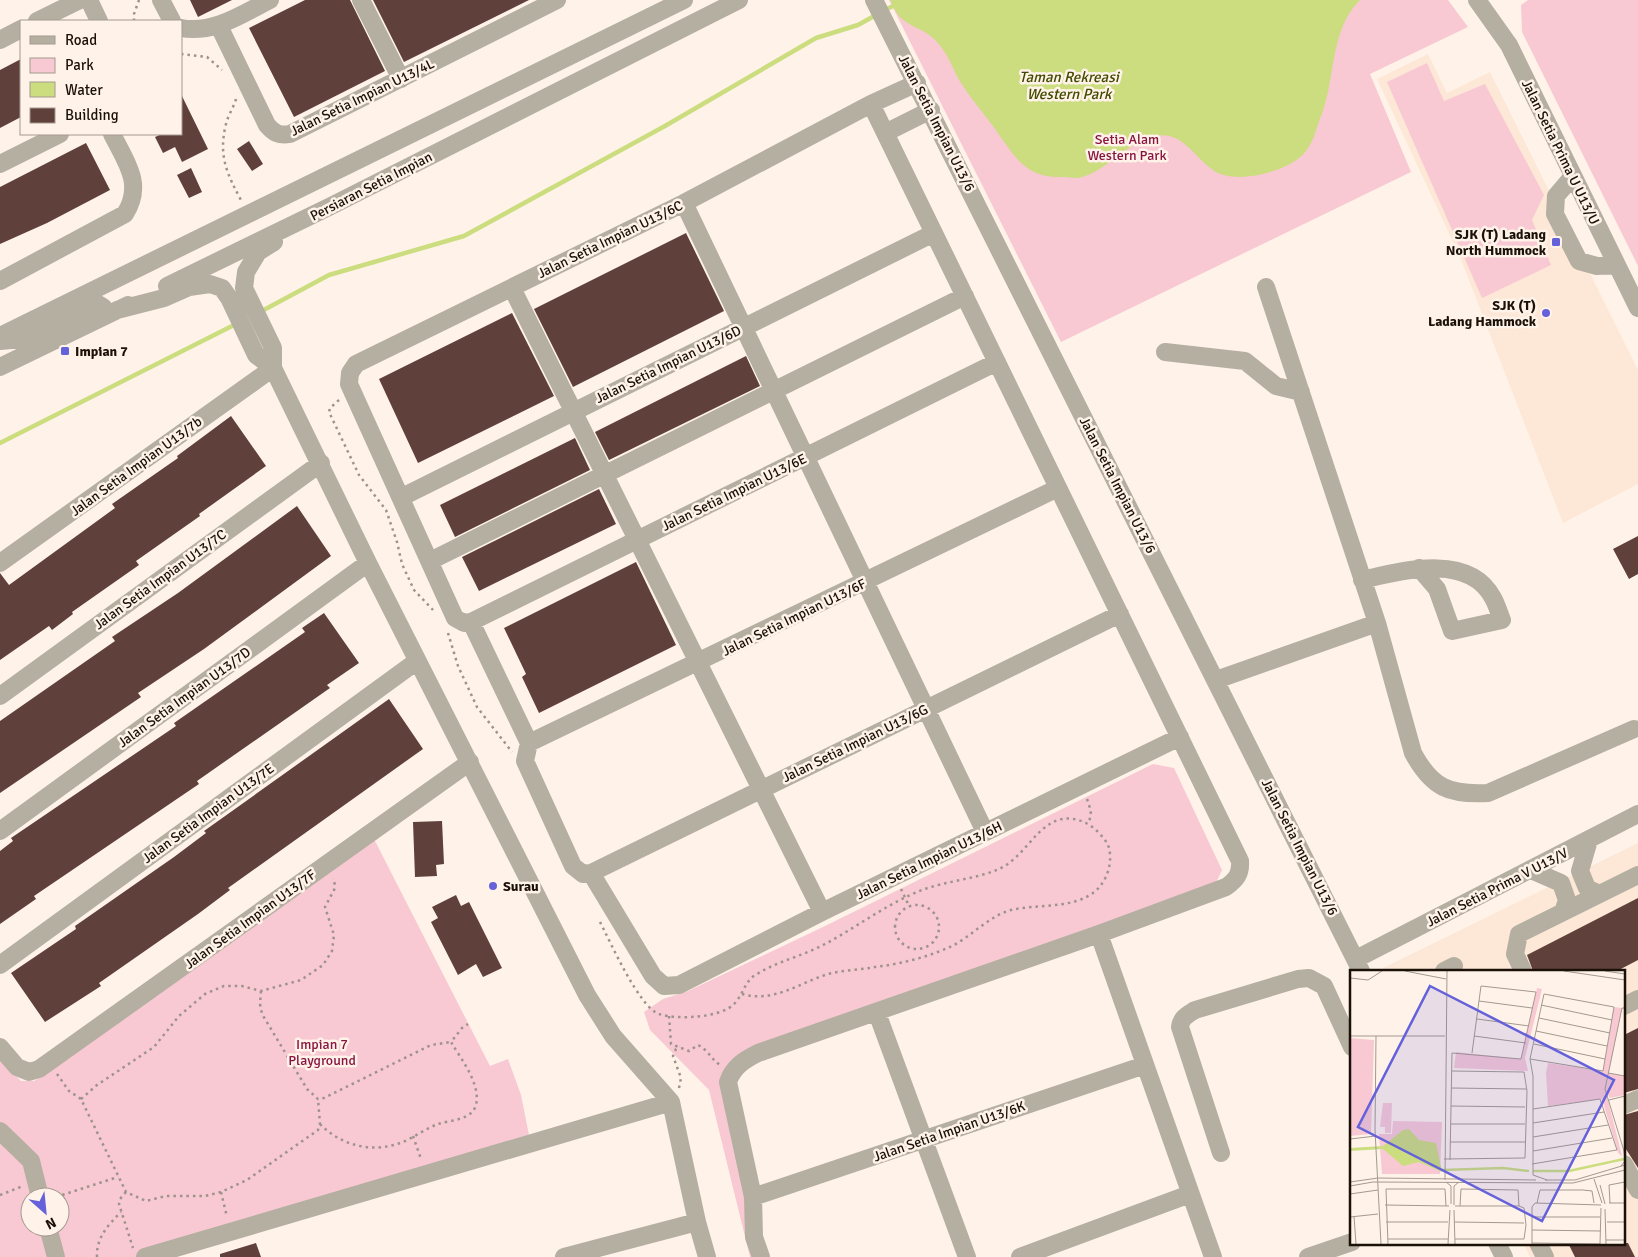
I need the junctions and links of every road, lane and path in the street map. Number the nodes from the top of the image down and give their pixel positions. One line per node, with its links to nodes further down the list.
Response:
1 (80, 0): 12 (street)
2 (89, 0): 13 (street)
3 (139, 0): 14 (path)
4 (161, 0): 15 (street)
5 (270, 0): 16 (street)
6 (361, 0): 22 (street)
7 (684, 0): 34 (street, Persiaran Setia Impian)
8 (739, 0): 33 (street, Persiaran Setia Impian)
9 (874, 0): 23 (street, Jalan Setia Impian U13/6)
10 (552, 1): 22 (street, Jalan Setia Impian U13/4L)
11 (1483, 2): 31 (street, Jalan Setia Prima U U13/U)
12 (39, 20)
13 (99, 20)
14 (134, 20)
15 (171, 20)
16 (219, 26): 17 (street); 22 (street, Jalan Setia Impian U13/4L)
17 (182, 28)
18 (20, 30): 19 (street)
19 (0, 40)
20 (182, 54): 21 (path)
21 (229, 76)
22 (401, 79)
23 (917, 83): 25 (street, Jalan Setia Impian U13/6C); 26 (street, Jalan Setia Impian U13/6)
24 (234, 92): 34 (path)
25 (870, 104): 27 (street); 32 (street, Jalan Setia Impian U13/6C)
26 (931, 110): 27 (street); 74 (street, Jalan Setia Impian U13/6)
27 (885, 133): 35 (street)
28 (58, 135): 30 (street)
29 (112, 135): 37 (street)
30 (0, 164)
31 (1573, 176): 36 (street, Jalan Setia Prima U U13/U); 36 (street)
32 (684, 203): 39 (street, Jalan Setia Impian U13/6C); 44 (street)
33 (331, 206): 42 (street, Persiaran Setia Impian); 50 (street)
34 (249, 214): 45 (street, Persiaran Setia Impian)
35 (934, 233): 40 (street); 44 (street, Jalan Setia Impian U13/6D)
36 (1617, 265): 41 (street, Jalan Setia Prima U U13/U)
37 (0, 281)
38 (1266, 287): 52 (street)
39 (512, 288): 53 (street, Jalan Setia Impian U13/6C); 54 (street)
40 (965, 296): 48 (street); 51 (street)
41 (1638, 308)
42 (117, 310): 43 (street, Persiaran Setia Impian); 50 (street)
43 (96, 320): 46 (street); 49 (street, Persiaran Setia Impian)
44 (743, 327): 51 (street); 54 (street, Jalan Setia Impian U13/6D)
45 (0, 336)
46 (0, 341)
47 (1165, 352): 52 (street)
48 (997, 362): 55 (street, Jalan Setia Impian U13/6E); 58 (street)
49 (0, 367)
50 (273, 368): 56 (street); 62 (street, Jalan Setia Impian U13/7b)
51 (774, 391): 55 (street); 57 (street)
52 (1300, 392): 65 (street)
53 (354, 394): 59 (street); 67 (path)
54 (573, 411): 57 (street); 59 (street, Jalan Setia Impian U13/6D)
55 (806, 457): 60 (street, Jalan Setia Impian U13/6E); 66 (street)
56 (321, 463): 63 (street); 75 (street, Jalan Setia Impian U13/7C)
57 (605, 475): 60 (street); 61 (street)
58 (1058, 488): 66 (street, Jalan Setia Impian U13/6F); 68 (street)
59 (402, 497): 61 (street)
60 (637, 540): 69 (street, Jalan Setia Impian U13/6E); 73 (street)
61 (430, 561): 69 (street)
62 (0, 563)
63 (368, 563): 72 (street); 86 (street, Jalan Setia Impian U13/7D)
64 (1419, 568): 64 (street); 65 (street)
65 (1362, 580): 70 (street)
66 (865, 582): 73 (street, Jalan Setia Impian U13/6F); 76 (street)
67 (436, 614)
68 (1120, 614): 76 (street, Jalan Setia Impian U13/6G); 78 (street)
69 (472, 622): 79 (street)
70 (1377, 622): 74 (street); 77 (street)
71 (446, 628): 80 (path)
72 (417, 661): 81 (street); 100 (street, Jalan Setia Impian U13/7E)
73 (698, 663): 79 (street, Jalan Setia Impian U13/6F); 83 (street)
74 (1216, 680): 101 (street, Jalan Setia Impian U13/6)
75 (0, 696)
76 (926, 709): 83 (street, Jalan Setia Impian U13/6G); 87 (street)
77 (1634, 729)
78 (1180, 737): 82 (street, Jalan Setia Impian U13/6H); 97 (street)
79 (529, 743): 91 (street)
80 (514, 755)
81 (470, 762): 89 (street, Jalan Setia Impian U13/7F); 120 (street)
82 (1081, 786): 85 (path); 87 (street, Jalan Setia Impian U13/6H)
83 (761, 789): 91 (street, Jalan Setia Impian U13/6G); 94 (street)
84 (1638, 814): 88 (street, Jalan Setia Prima V U13/V)
85 (1089, 824): 99 (path); 104 (path)
86 (0, 831)
87 (985, 832): 94 (street, Jalan Setia Impian U13/6H)
88 (1589, 840): 90 (street, Jalan Setia Prima V U13/V); 93 (street)
89 (330, 862): 103 (path); 114 (street, Jalan Setia Impian U13/7F)
90 (1531, 870): 95 (street); 101 (street, Jalan Setia Prima V U13/V)
91 (591, 873): 94 (street, Jalan Setia Impian U13/6H)
92 (1638, 875): 93 (street)
93 (1599, 894): 95 (street)
94 (822, 912)
95 (1563, 912): 102 (street)
96 (596, 914): 108 (path)
97 (1098, 934): 107 (street); 115 (street)
98 (926, 948): 98 (path); 99 (path)
99 (928, 955): 104 (path)
100 (0, 965)
101 (1358, 965)
102 (1523, 970)
103 (261, 992): 117 (path); 118 (path)
104 (742, 994): 108 (path)
105 (1638, 999): 106 (street)
106 (1626, 1005)
107 (877, 1013): 116 (street); 125 (street)
108 (669, 1016): 113 (path)
109 (468, 1024): 110 (path)
110 (451, 1042): 118 (path); 124 (path)
111 (1350, 1044): 126 (street)
112 (0, 1047): 114 (street, Jalan Setia Impian U13/7F)
113 (680, 1047): 116 (path); 120 (path)
114 (50, 1062): 117 (path)
115 (1145, 1066): 125 (street, Jalan Setia Impian U13/6K); 134 (street)
116 (731, 1073): 136 (street)
117 (81, 1099): 128 (path)
118 (318, 1099): 122 (path)
119 (1638, 1099): 121 (street)
120 (671, 1102): 127 (street); 138 (street)
121 (1626, 1104)
122 (320, 1124): 124 (path); 133 (path)
123 (0, 1131): 129 (street)
124 (413, 1136): 127 (path)
125 (925, 1140): 136 (street, Jalan Setia Impian U13/6K); 151 (street)
126 (1221, 1154)
127 (427, 1175): 139 (street)
128 (118, 1177): 131 (path); 132 (path)
129 (37, 1187)
130 (20, 1192): 135 (path)
131 (70, 1192)
132 (126, 1192): 133 (path); 137 (path)
133 (221, 1192): 139 (path)
134 (1190, 1194): 152 (street); 153 (street)
135 (0, 1195)
136 (753, 1198): 150 (street)
137 (121, 1212): 145 (path); 146 (path)
138 (697, 1222): 148 (street); 149 (street)
139 (230, 1231): 147 (street)
140 (51, 1237): 144 (street)
141 (1350, 1243): 154 (street)
142 (1498, 1244): 155 (street)
143 (1538, 1244): 156 (street)
144 (56, 1257)
145 (98, 1257)
146 (136, 1257)
147 (145, 1257)
148 (564, 1257)
149 (707, 1257)
150 (760, 1257)
151 (967, 1257)
152 (1020, 1257)
153 (1213, 1257)
154 (1308, 1257)
155 (1504, 1257)
156 (1545, 1257)

